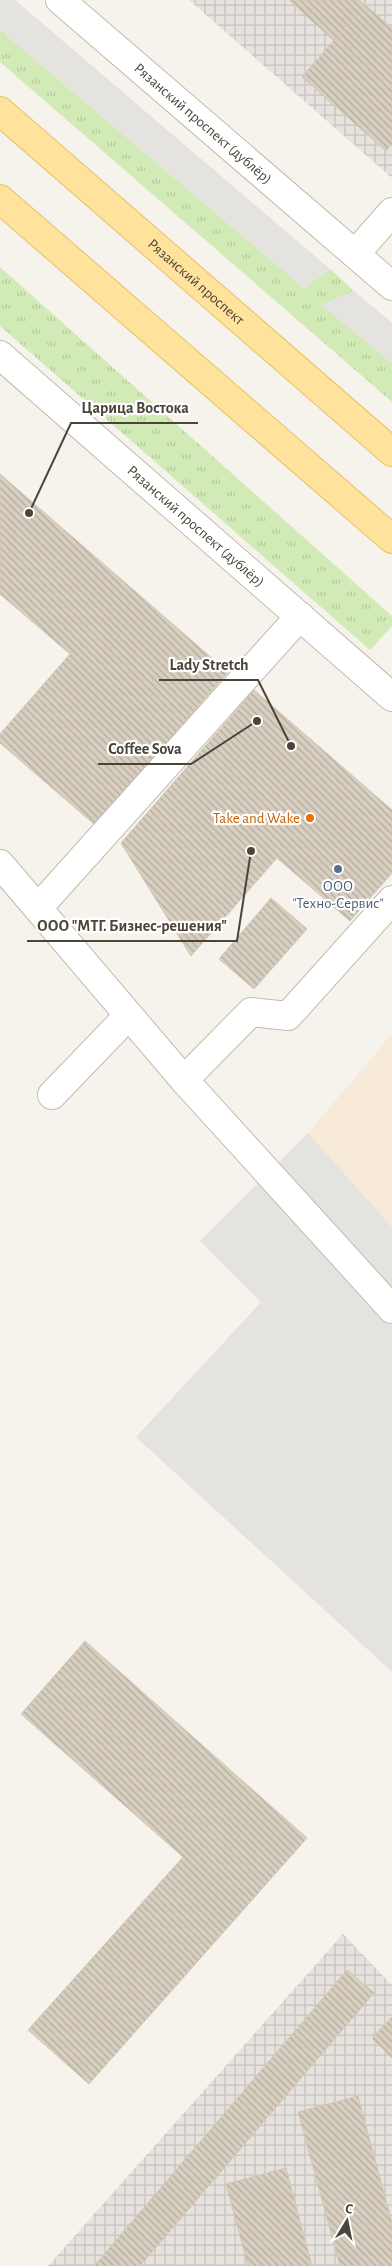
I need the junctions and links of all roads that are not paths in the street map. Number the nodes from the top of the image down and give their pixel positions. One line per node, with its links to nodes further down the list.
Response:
1 (60, 0): 5 (street, Рязанский проспект (дублёр))
2 (0, 111): 8 (main road, Рязанский проспект)
3 (0, 199): 9 (main road)
4 (392, 212): 5 (street)
5 (356, 253): 6 (street, Рязанский проспект (дублёр))
6 (392, 286)
7 (0, 356): 10 (street, Рязанский проспект (дублёр))
8 (392, 452)
9 (392, 539)
10 (300, 616): 11 (street, Рязанский проспект (дублёр)); 14 (street)
11 (392, 697)
12 (0, 864): 14 (street)
13 (392, 900): 16 (street)
14 (38, 908): 15 (street)
15 (128, 1016): 16 (street); 17 (street)
16 (184, 1080): 18 (street)
17 (52, 1095)
18 (392, 1309)

